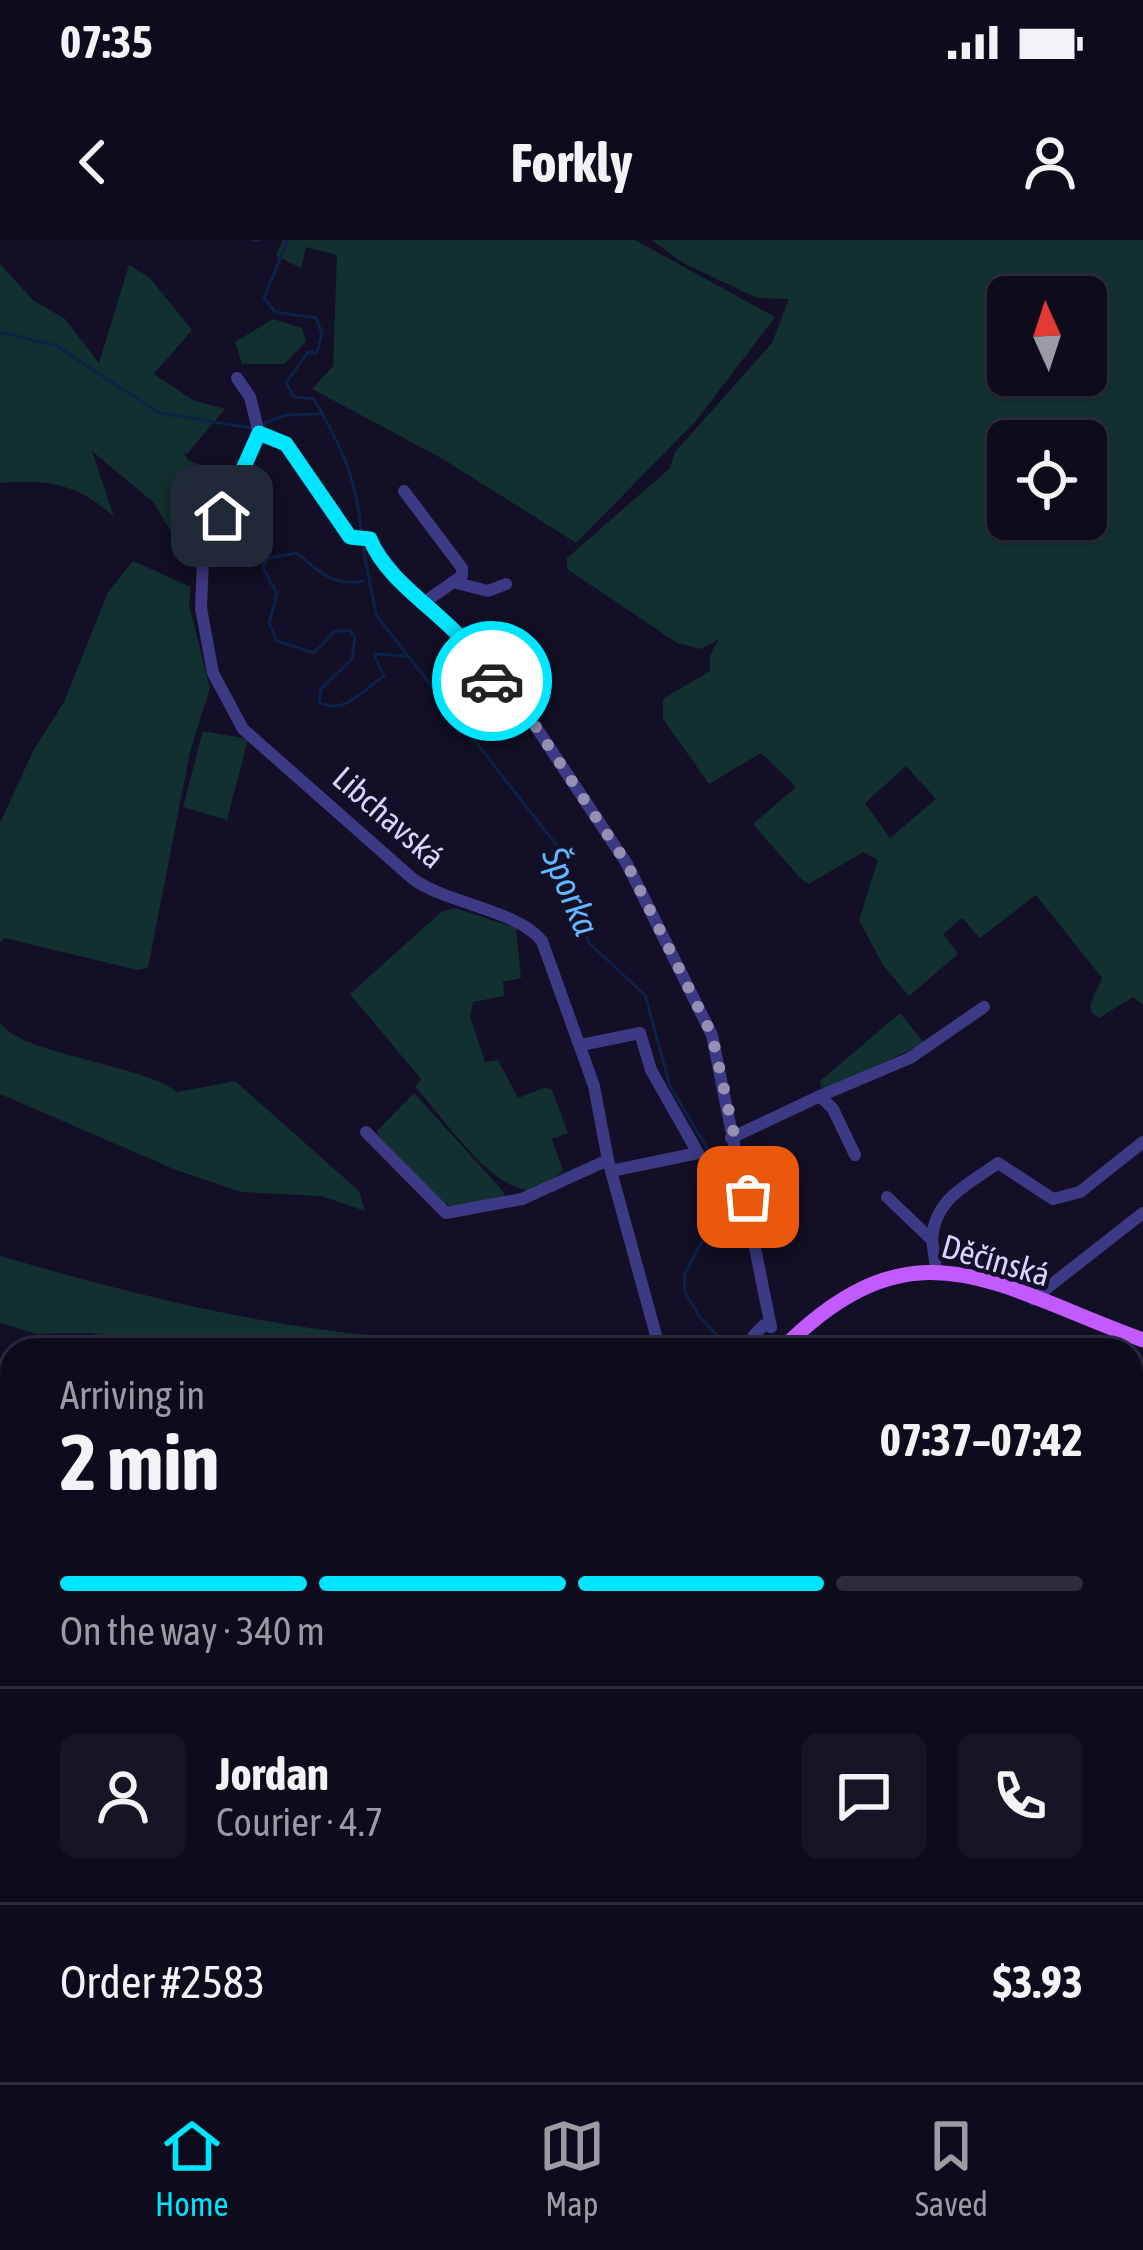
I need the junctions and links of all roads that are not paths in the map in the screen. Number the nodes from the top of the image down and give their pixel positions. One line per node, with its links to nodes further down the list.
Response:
1 (237, 378): 2 (street)
2 (258, 428): 6 (street); 8 (street, Libchavská)
3 (404, 491): 4 (street)
4 (453, 582): 5 (street); 6 (street)
5 (506, 584)
6 (426, 601): 11 (street)
7 (984, 1007): 9 (street)
8 (581, 1045): 14 (street, Libchavská); 14 (street)
9 (820, 1096): 11 (street); 13 (street)
10 (366, 1132): 14 (street)
11 (731, 1138): 20 (street)
12 (1143, 1142): 17 (street)
13 (855, 1155)
14 (609, 1165): 21 (street, Libchavská)
15 (886, 1197): 17 (street)
16 (1143, 1213): 19 (street)
17 (932, 1240): 18 (street)
18 (936, 1268): 19 (main road, Děčínská); 24 (main road, Děčínská)
19 (1032, 1299): 25 (main road, Děčínská)
20 (771, 1327): 22 (street); 23 (street)
21 (657, 1338)
22 (755, 1338)
23 (779, 1338)
24 (796, 1338)
25 (1138, 1338)

